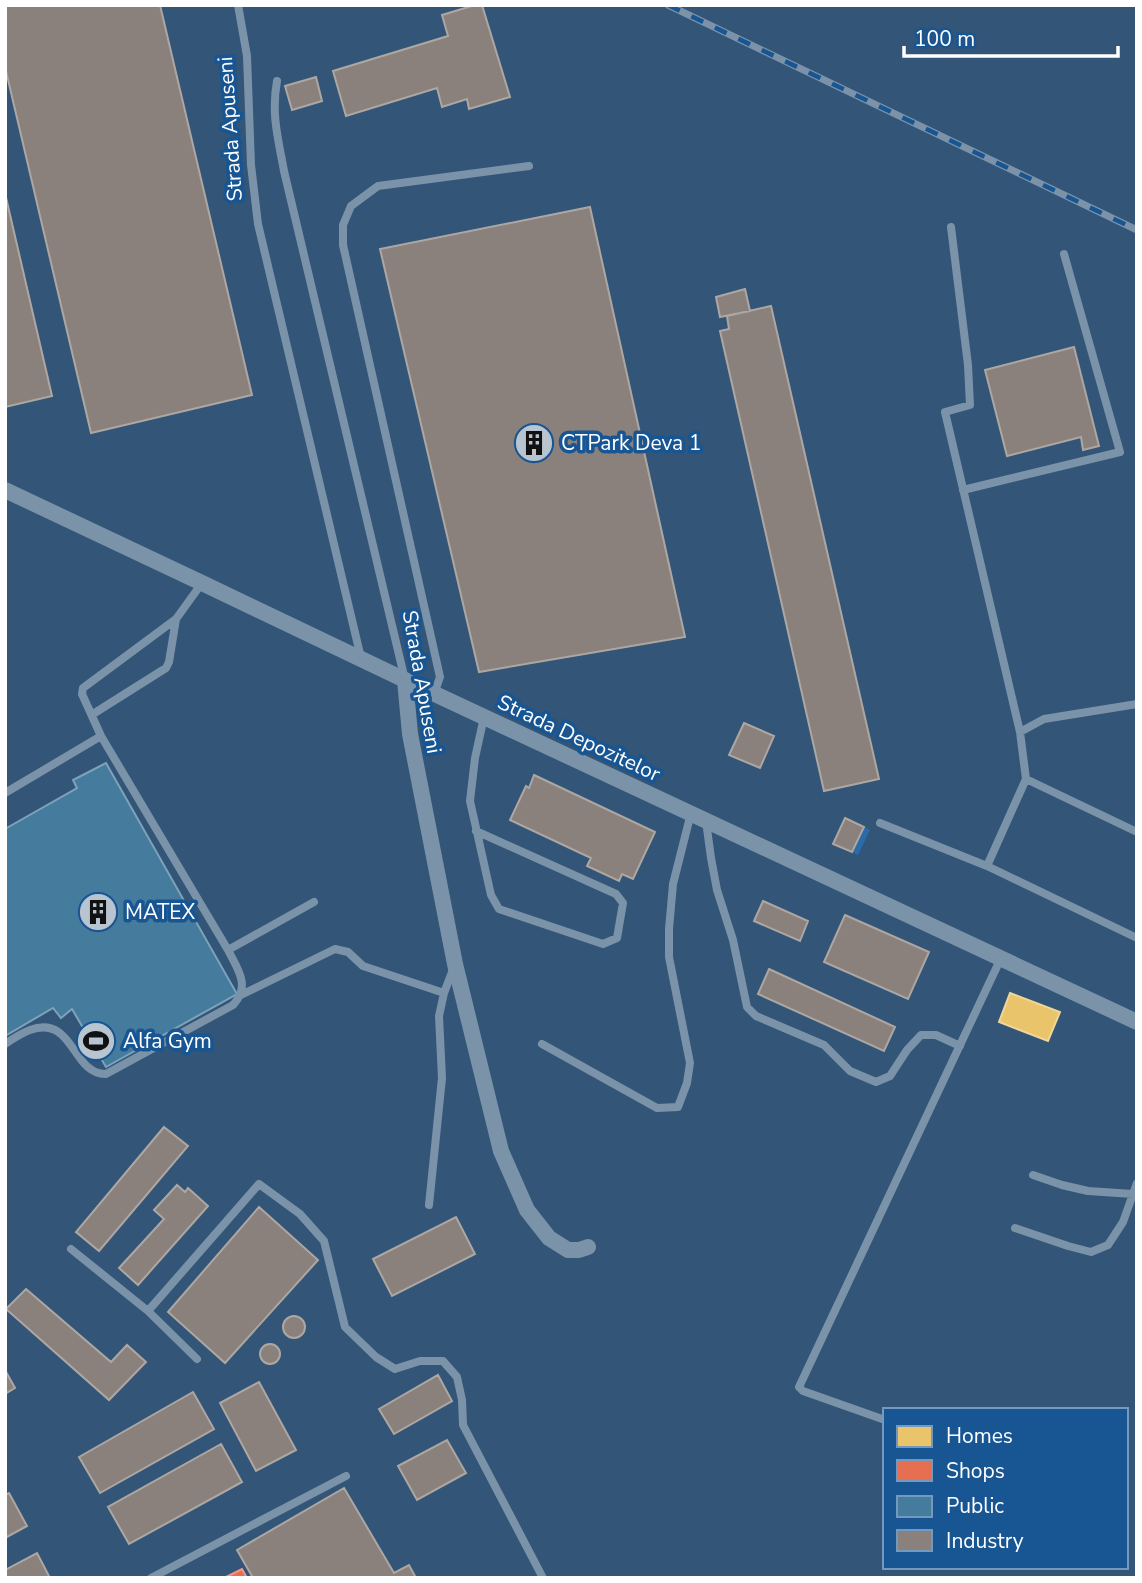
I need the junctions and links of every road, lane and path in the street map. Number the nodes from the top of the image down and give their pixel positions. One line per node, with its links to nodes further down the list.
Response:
1 (238, 5): 10 (lane, Strada Apuseni)
2 (277, 81): 11 (lane, Strada Apuseni)
3 (529, 166): 12 (lane)
4 (951, 227): 7 (lane)
5 (1064, 254): 7 (lane)
6 (5, 490): 8 (street, Strada Depozitelor)
7 (963, 491): 16 (lane)
8 (202, 583): 9 (lane); 10 (street, Strada Depozitelor)
9 (176, 619): 14 (lane); 14 (lane)
10 (361, 658): 11 (street, Strada Depozitelor)
11 (405, 680): 12 (street, Strada Depozitelor); 29 (street, Strada Apuseni)
12 (434, 694): 15 (street, Strada Depozitelor)
13 (1137, 704): 16 (lane)
14 (93, 714): 17 (lane)
15 (484, 717): 20 (street, Strada Depozitelor); 22 (lane)
16 (1020, 733): 18 (lane)
17 (101, 736): 19 (lane); 27 (lane)
18 (1027, 779): 23 (lane); 24 (lane)
19 (5, 793)
20 (698, 817): 28 (street, Strada Depozitelor); 34 (lane); 35 (lane)
21 (880, 823): 24 (lane)
22 (476, 831): 22 (lane)
23 (1137, 832)
24 (987, 866): 26 (lane)
25 (314, 902): 27 (lane)
26 (1137, 938)
27 (228, 950): 31 (lane)
28 (1001, 958): 32 (street, Strada Depozitelor); 35 (lane)
29 (455, 964): 30 (lane); 41 (street, Strada Apuseni)
30 (444, 993): 31 (lane); 39 (lane)
31 (241, 995): 33 (lane)
32 (1137, 1022)
33 (5, 1044)
34 (542, 1044)
35 (960, 1046): 45 (lane)
36 (1033, 1175): 38 (lane)
37 (1137, 1183): 38 (lane)
38 (1133, 1194): 40 (lane)
39 (429, 1205)
40 (1014, 1228)
41 (588, 1247)
42 (71, 1249): 43 (lane)
43 (148, 1311): 44 (lane); 48 (lane)
44 (197, 1359)
45 (883, 1419)
46 (346, 1476): 47 (lane)
47 (151, 1578)
48 (543, 1578)

